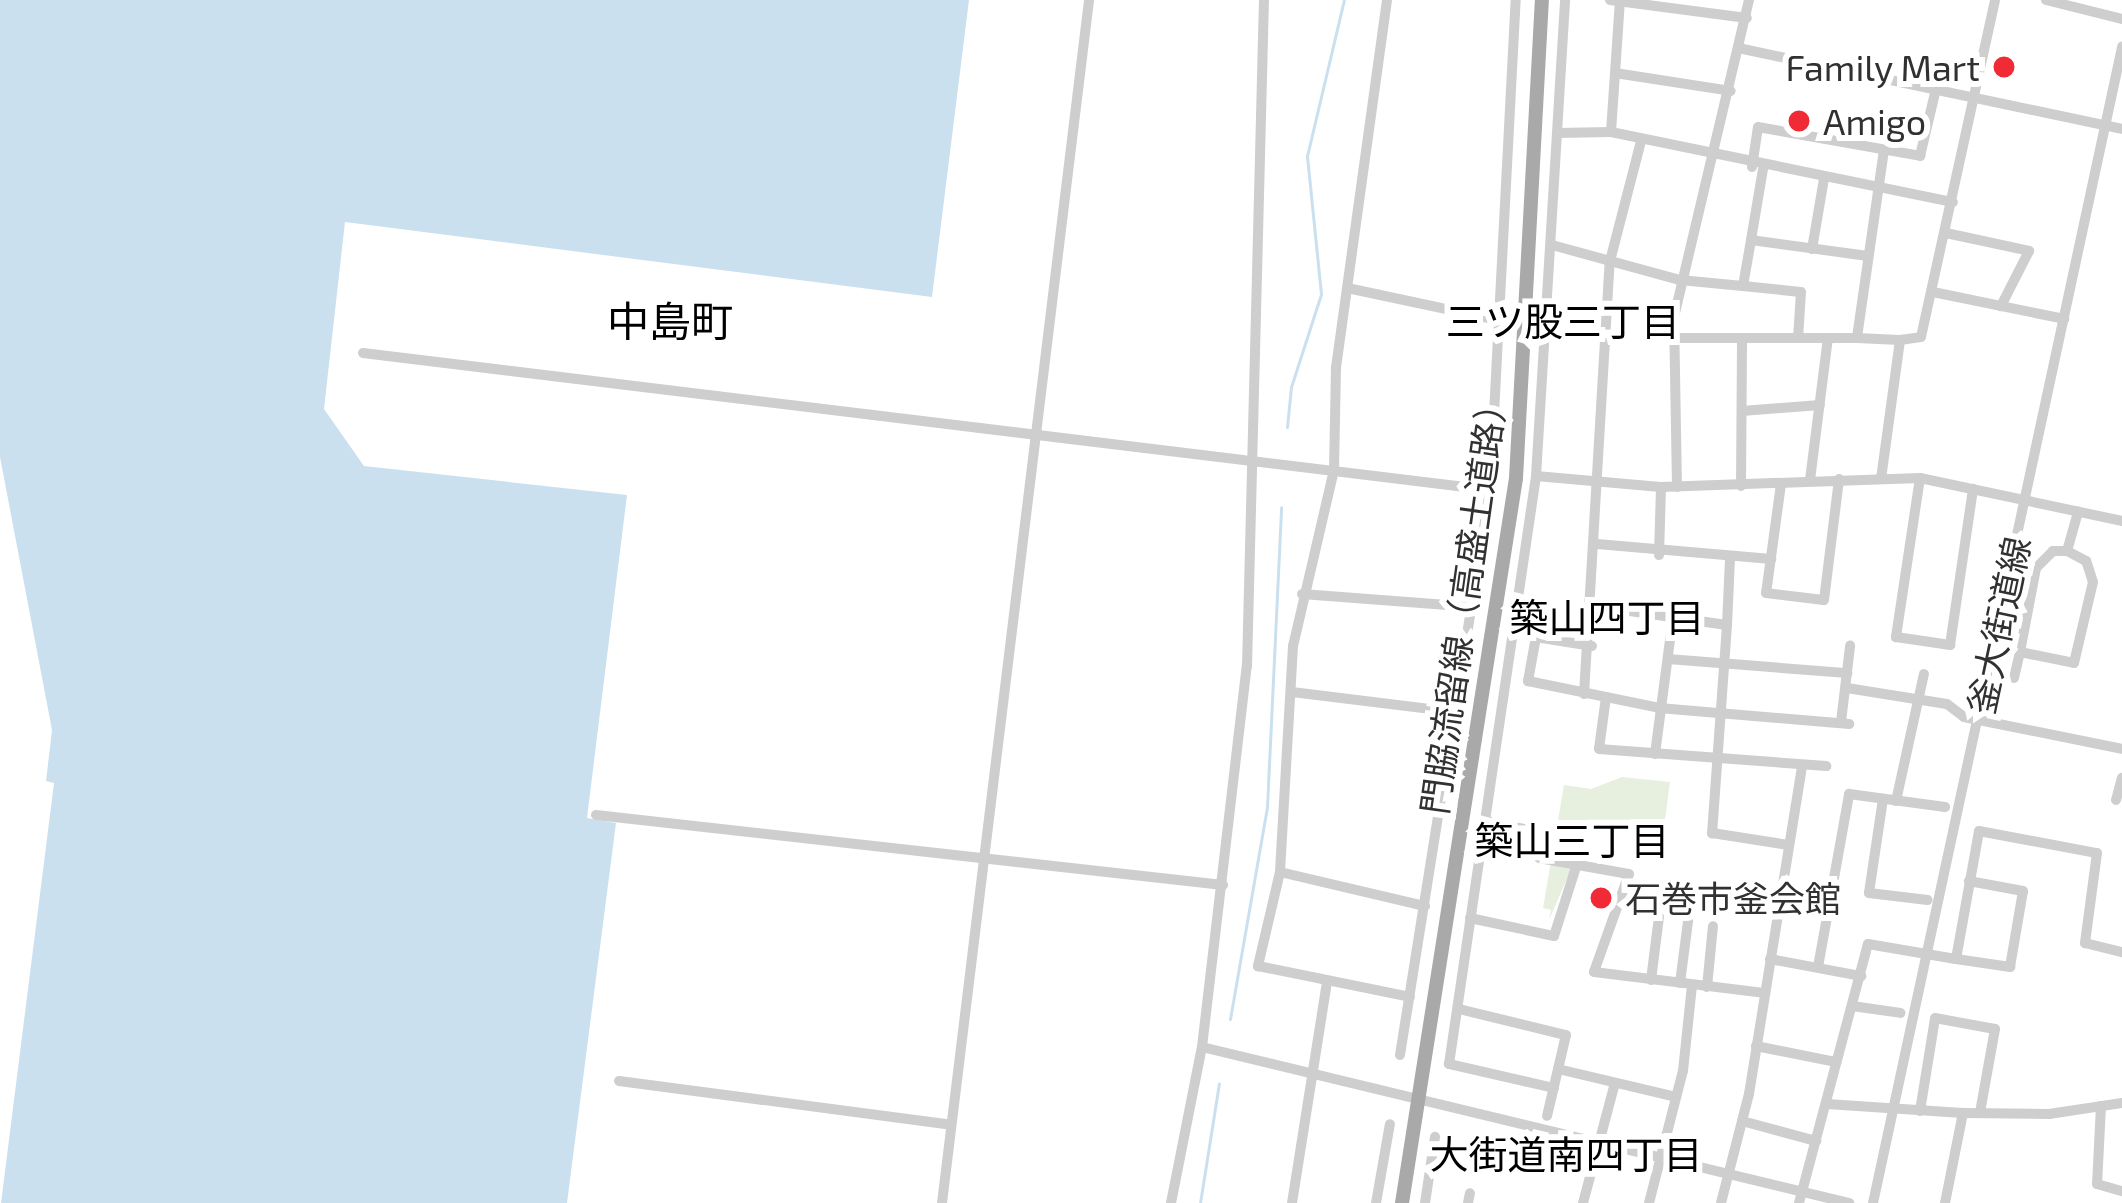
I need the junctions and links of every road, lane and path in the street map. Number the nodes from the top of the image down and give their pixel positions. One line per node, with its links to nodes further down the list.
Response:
1 (1089, 0): 53 (street)
2 (1264, 0): 54 (street)
3 (1387, 0): 39 (street)
4 (1516, 0): 43 (street)
5 (1542, 0): 146 (main road, 門脇流留線（高盛土道路）)
6 (1565, 0): 23 (street)
7 (1610, 0): 11 (street)
8 (1749, 0): 12 (street)
9 (1995, 0): 19 (street)
10 (2046, 0): 13 (street)
11 (1620, 1): 12 (street); 16 (street)
12 (1747, 18): 15 (street)
13 (2122, 19)
14 (2122, 47): 20 (street, 釜大街道線)
15 (1743, 49): 17 (street); 18 (street)
16 (1615, 73): 17 (street); 22 (street)
17 (1731, 92): 26 (street)
18 (1935, 93): 19 (street); 25 (street)
19 (1972, 102): 20 (street); 30 (street)
20 (2105, 127): 21 (street); 42 (street, 釜大街道線)
21 (2122, 130)
22 (1611, 132): 23 (street); 24 (street)
23 (1557, 133): 33 (street)
24 (1641, 141): 26 (street); 36 (street)
25 (1884, 149): 27 (street); 29 (street)
26 (1707, 156): 27 (street); 37 (street)
27 (1758, 168): 28 (street); 32 (street)
28 (1824, 179): 29 (street); 34 (street)
29 (1878, 189): 30 (street); 35 (street)
30 (1953, 202): 31 (street)
31 (1946, 233): 40 (street); 41 (street)
32 (1751, 240): 34 (street); 38 (street)
33 (1552, 244): 36 (street); 56 (street)
34 (1812, 249): 35 (street)
35 (1868, 256): 47 (street)
36 (1610, 261): 37 (street); 61 (street)
37 (1680, 280): 38 (street); 44 (street)
38 (1742, 286): 45 (street)
39 (1352, 289): 43 (street); 55 (street)
40 (1933, 292): 41 (street); 48 (street)
41 (2001, 306): 42 (street)
42 (2064, 319): 68 (street, 釜大街道線)
43 (1502, 322): 67 (street)
44 (1674, 338): 49 (street); 65 (street)
45 (1798, 338): 46 (street); 49 (street)
46 (1828, 338): 47 (street); 51 (street)
47 (1857, 338): 48 (street)
48 (1900, 340): 57 (street)
49 (1742, 343): 52 (street)
50 (363, 353): 53 (street)
51 (1820, 405): 52 (street); 60 (street)
52 (1742, 411): 63 (street)
53 (1035, 436): 54 (street); 110 (street)
54 (1258, 464): 55 (street); 114 (street)
55 (1334, 470): 67 (street); 76 (street)
56 (1535, 476): 61 (street); 108 (street)
57 (1881, 478): 58 (street); 59 (street)
58 (1920, 478): 66 (street); 66 (street)
59 (1838, 479): 60 (street); 75 (street)
60 (1810, 480): 62 (street)
61 (1600, 483): 64 (street); 71 (street)
62 (1781, 484): 63 (street); 75 (street)
63 (1741, 486): 65 (street)
64 (1661, 487): 65 (street); 73 (street)
65 (1677, 487)
66 (1973, 489): 68 (street)
67 (1490, 490): 78 (street)
68 (2025, 500): 69 (street); 97 (street, 釜大街道線)
69 (2078, 512): 70 (street); 72 (street)
70 (2122, 521)
71 (1597, 544): 73 (street); 77 (street)
72 (2067, 551): 83 (street); 83 (street)
73 (1659, 555): 74 (street)
74 (1730, 560): 75 (street); 80 (street)
75 (1772, 560)
76 (1302, 594): 78 (street); 90 (street)
77 (1595, 606): 79 (street); 81 (street)
78 (1474, 607): 95 (street)
79 (1673, 618): 80 (street); 84 (street)
80 (1727, 625): 85 (street)
81 (1592, 646): 91 (street); 91 (street)
82 (1850, 646): 86 (street)
83 (2020, 652): 88 (street)
84 (1668, 659): 85 (street); 94 (street)
85 (1724, 663): 86 (street); 96 (street)
86 (1847, 673): 89 (street)
87 (1924, 674): 93 (street)
88 (2014, 678)
89 (1846, 688): 93 (street); 96 (street)
90 (1292, 692): 95 (street); 112 (street)
91 (1584, 694): 92 (street)
92 (1606, 698): 94 (street); 99 (street)
93 (1919, 699): 97 (street); 104 (street)
94 (1660, 708): 96 (street); 99 (street)
95 (1456, 712): 116 (street)
96 (1720, 712): 100 (street)
97 (1978, 719): 98 (street); 122 (street, 釜大街道線)
98 (2122, 749)
99 (1654, 754): 100 (street)
100 (1717, 759): 101 (street); 109 (street)
101 (1802, 765): 102 (street); 109 (street)
102 (1826, 766)
103 (2122, 778): 105 (street)
104 (1890, 800): 106 (street); 115 (street); 125 (street)
105 (2116, 800)
106 (1945, 807)
107 (596, 814): 110 (street)
108 (1485, 821): 111 (street); 118 (street)
109 (1789, 845): 123 (street)
110 (984, 858): 114 (street); 157 (street)
111 (1577, 864): 118 (street); 127 (street)
112 (1280, 872): 116 (street); 128 (street)
113 (1969, 881): 121 (street); 124 (street); 124 (street)
114 (1223, 885): 137 (street)
115 (1928, 900)
116 (1425, 906): 132 (street)
117 (1659, 917): 127 (street)
118 (1470, 918): 134 (street)
119 (1688, 921): 129 (street)
120 (1713, 926): 130 (street)
121 (2122, 952)
122 (1929, 955): 124 (street); 126 (street); 150 (street, 釜大街道線)
123 (1770, 959): 125 (street); 131 (street)
124 (1956, 959)
125 (1818, 967): 126 (street)
126 (1861, 976): 133 (street)
127 (1651, 980): 129 (street)
128 (1327, 981): 132 (street); 141 (street)
129 (1686, 984): 130 (street); 145 (street)
130 (1707, 987): 131 (street)
131 (1764, 993): 136 (street)
132 (1410, 998): 138 (street)
133 (1852, 1006): 135 (street); 139 (street)
134 (1459, 1010): 140 (street); 144 (street)
135 (1901, 1013)
136 (1756, 1046): 139 (street); 155 (street)
137 (1202, 1047): 141 (street); 166 (street)
138 (1400, 1055)
139 (1836, 1062): 148 (street)
140 (1558, 1069): 143 (street); 144 (street)
141 (1313, 1073): 146 (street); 167 (street)
142 (619, 1081): 157 (street)
143 (1615, 1083): 145 (street); 160 (street)
144 (1554, 1088): 154 (street)
145 (1676, 1097): 161 (street)
146 (1419, 1098): 160 (street); 169 (main road, 門脇流留線（高盛土道路）)
147 (2122, 1103): 149 (street)
148 (1827, 1104): 150 (street); 159 (street)
149 (2101, 1106): 152 (street); 163 (street)
150 (1894, 1110): 151 (street); 175 (street, 釜大街道線)
151 (1920, 1111): 152 (street); 153 (street)
152 (1980, 1112): 153 (street)
153 (1964, 1113): 176 (street)
154 (1547, 1116)
155 (1742, 1121): 159 (street); 162 (street)
156 (1390, 1124): 168 (street)
157 (951, 1125): 165 (street)
158 (1435, 1137): 170 (street)
159 (1816, 1141): 164 (street)
160 (1600, 1142): 161 (street); 171 (street)
161 (1660, 1157): 162 (street); 172 (street)
162 (1728, 1174): 164 (street); 173 (street)
163 (2122, 1190)
164 (1801, 1197): 174 (street)
165 (942, 1203)
166 (1171, 1203)
167 (1292, 1203)
168 (1376, 1203)
169 (1402, 1203)
170 (1425, 1203)
171 (1583, 1203)
172 (1649, 1203)
173 (1721, 1203)
174 (1850, 1203)
175 (1874, 1203)
176 (1945, 1203)

